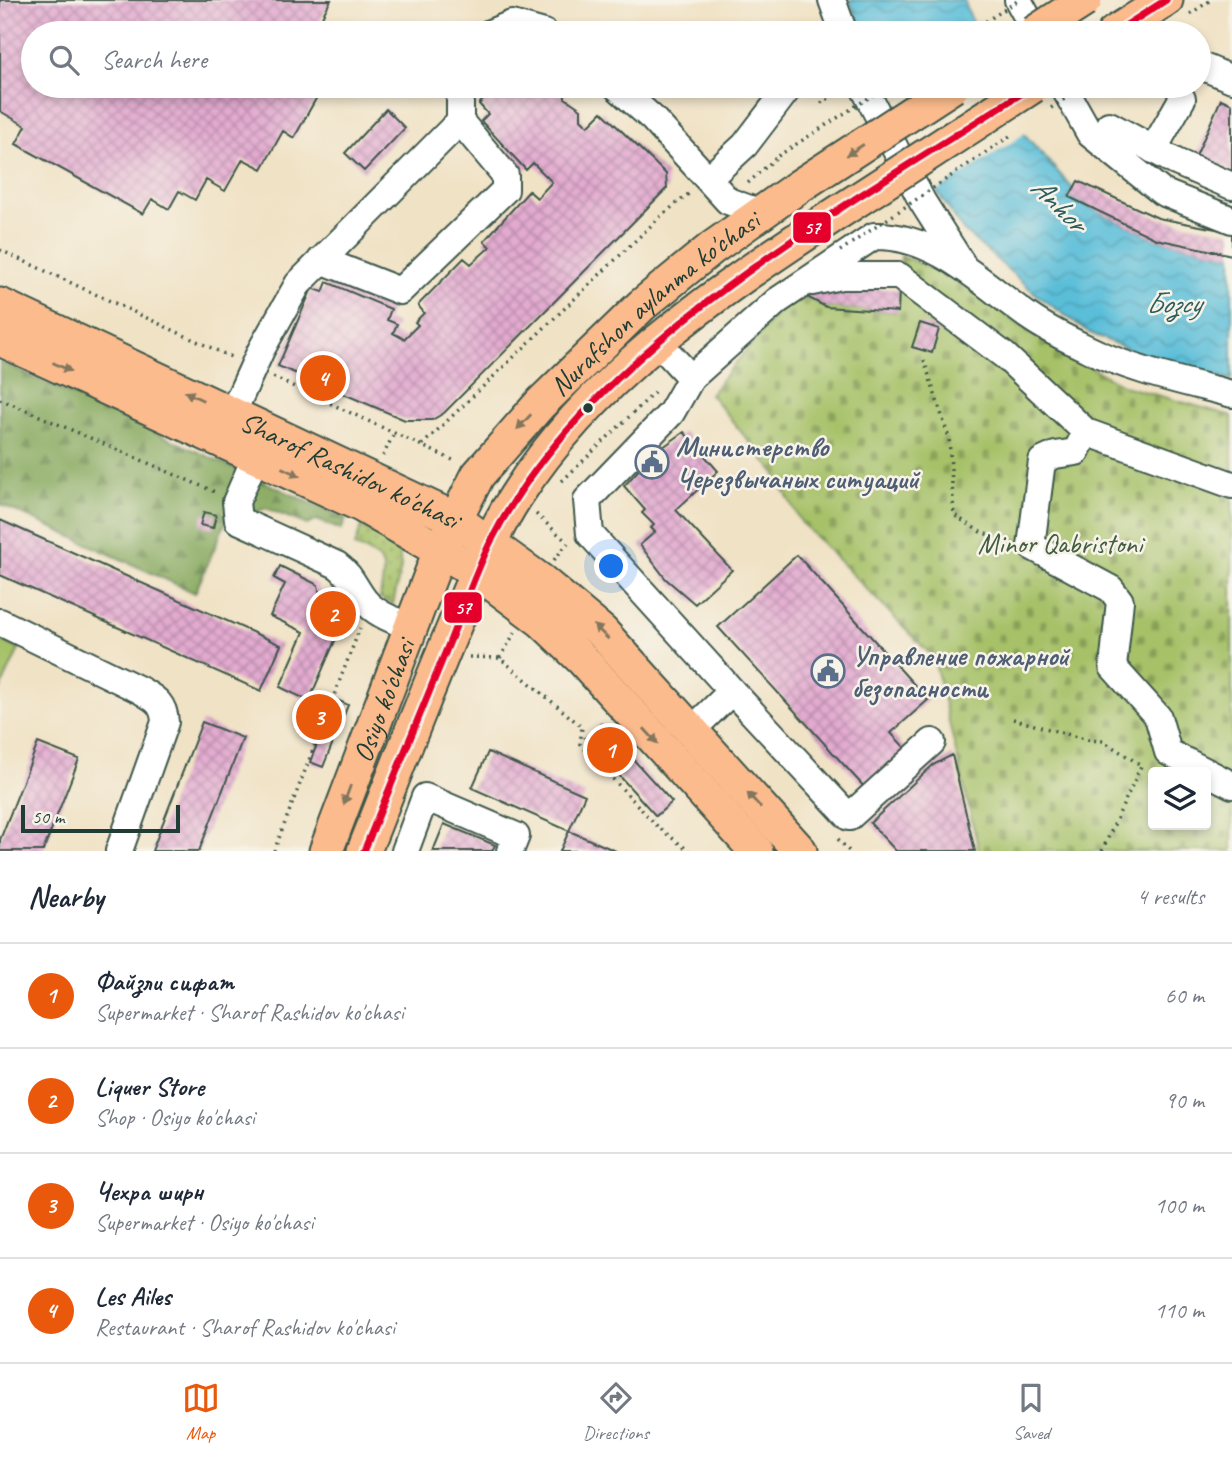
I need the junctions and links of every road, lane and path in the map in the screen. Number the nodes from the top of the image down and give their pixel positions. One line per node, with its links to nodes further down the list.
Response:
1 (1019, 0): 5 (path, bridge); 6 (street)
2 (1045, 0): 8 (street)
3 (1085, 0): 7 (main road, bridge)
4 (1166, 0): 9 (main road)
5 (987, 21)
6 (1029, 21)
7 (1053, 21)
8 (1054, 21)
9 (1133, 21)
10 (1211, 70): 11 (street)
11 (1232, 79)
12 (460, 98): 23 (street)
13 (630, 98): 27 (street)
14 (781, 98): 27 (street)
15 (829, 98): 22 (path)
16 (868, 98): 29 (path, bridge)
17 (869, 98): 35 (street)
18 (935, 98): 30 (main road, Nurafshon aylanma ko'chasi, one-way to 30, bridge)
19 (1070, 98): 31 (street)
20 (1182, 99): 26 (street)
21 (1036, 101): 39 (main road, Nurafshon aylanma ko'chasi, bridge)
22 (821, 103)
23 (460, 121): 34 (street); 34 (street)
24 (1110, 125): 26 (street)
25 (1018, 131): 33 (path, bridge)
26 (1153, 150): 28 (street)
27 (708, 179): 29 (street); 48 (path)
28 (1232, 186)
29 (729, 201): 30 (street)
30 (761, 213): 56 (main road, Nurafshon aylanma ko'chasi, one-way to 56)
31 (1232, 220)
32 (0, 250): 41 (path)
33 (829, 258)
34 (321, 260): 41 (street)
35 (962, 264): 36 (street); 43 (street)
36 (803, 284): 42 (street); 46 (street)
37 (0, 305): 45 (main road, Sharof Rashidov ko'chasi, one-way to 37)
38 (0, 339): 49 (main road, Sharof Rashidov ko'chasi, one-way to 49)
39 (657, 341): 42 (street); 60 (main road, Nurafshon aylanma ko'chasi)
40 (924, 360): 58 (path)
41 (252, 367): 45 (street); 47 (path)
42 (686, 373): 53 (path); 68 (street)
43 (1232, 394)
44 (0, 399): 54 (path)
45 (232, 414): 56 (main road, Sharof Rashidov ko'chasi)
46 (1086, 432): 52 (street); 58 (street)
47 (394, 433): 48 (path); 50 (path)
48 (422, 445): 51 (path)
49 (256, 456): 54 (street); 56 (main road, Sharof Rashidov ko'chasi, one-way to 56)
50 (383, 458)
51 (458, 463)
52 (1232, 485)
53 (557, 486)
54 (236, 502): 62 (street)
55 (533, 510): 57 (path)
56 (448, 534): 60 (main road, Sharof Rashidov ko'chasi); 64 (main road, Osiyo ko'chasi)
57 (568, 543): 59 (path); 61 (path)
58 (1031, 546): 72 (street)
59 (578, 548)
60 (484, 557): 70 (main road, Sharof Rashidov ko'chasi, one-way to 60); 79 (main road, Osiyo ko'chasi); 83 (main road, Sharof Rashidov ko'chasi, one-way to 83)
61 (552, 563)
62 (369, 604): 64 (street); 77 (path)
63 (0, 622): 76 (street)
64 (410, 627): 78 (main road, Osiyo ko'chasi, one-way to 78)
65 (516, 630): 67 (path)
66 (467, 657): 67 (path)
67 (500, 658): 82 (path)
68 (732, 691): 70 (street); 71 (street)
69 (1013, 719): 73 (path)
70 (691, 731): 84 (main road, Sharof Rashidov ko'chasi, one-way to 70)
71 (932, 742)
72 (1168, 752): 73 (path); 74 (street)
73 (1141, 765): 86 (path)
74 (1232, 785)
75 (833, 833): 85 (path)
76 (119, 851)
77 (274, 851)
78 (326, 851)
79 (364, 851)
80 (405, 851): 81 (street)
81 (510, 851)
82 (689, 851)
83 (756, 851)
84 (800, 851)
85 (849, 851)
86 (1102, 851)

